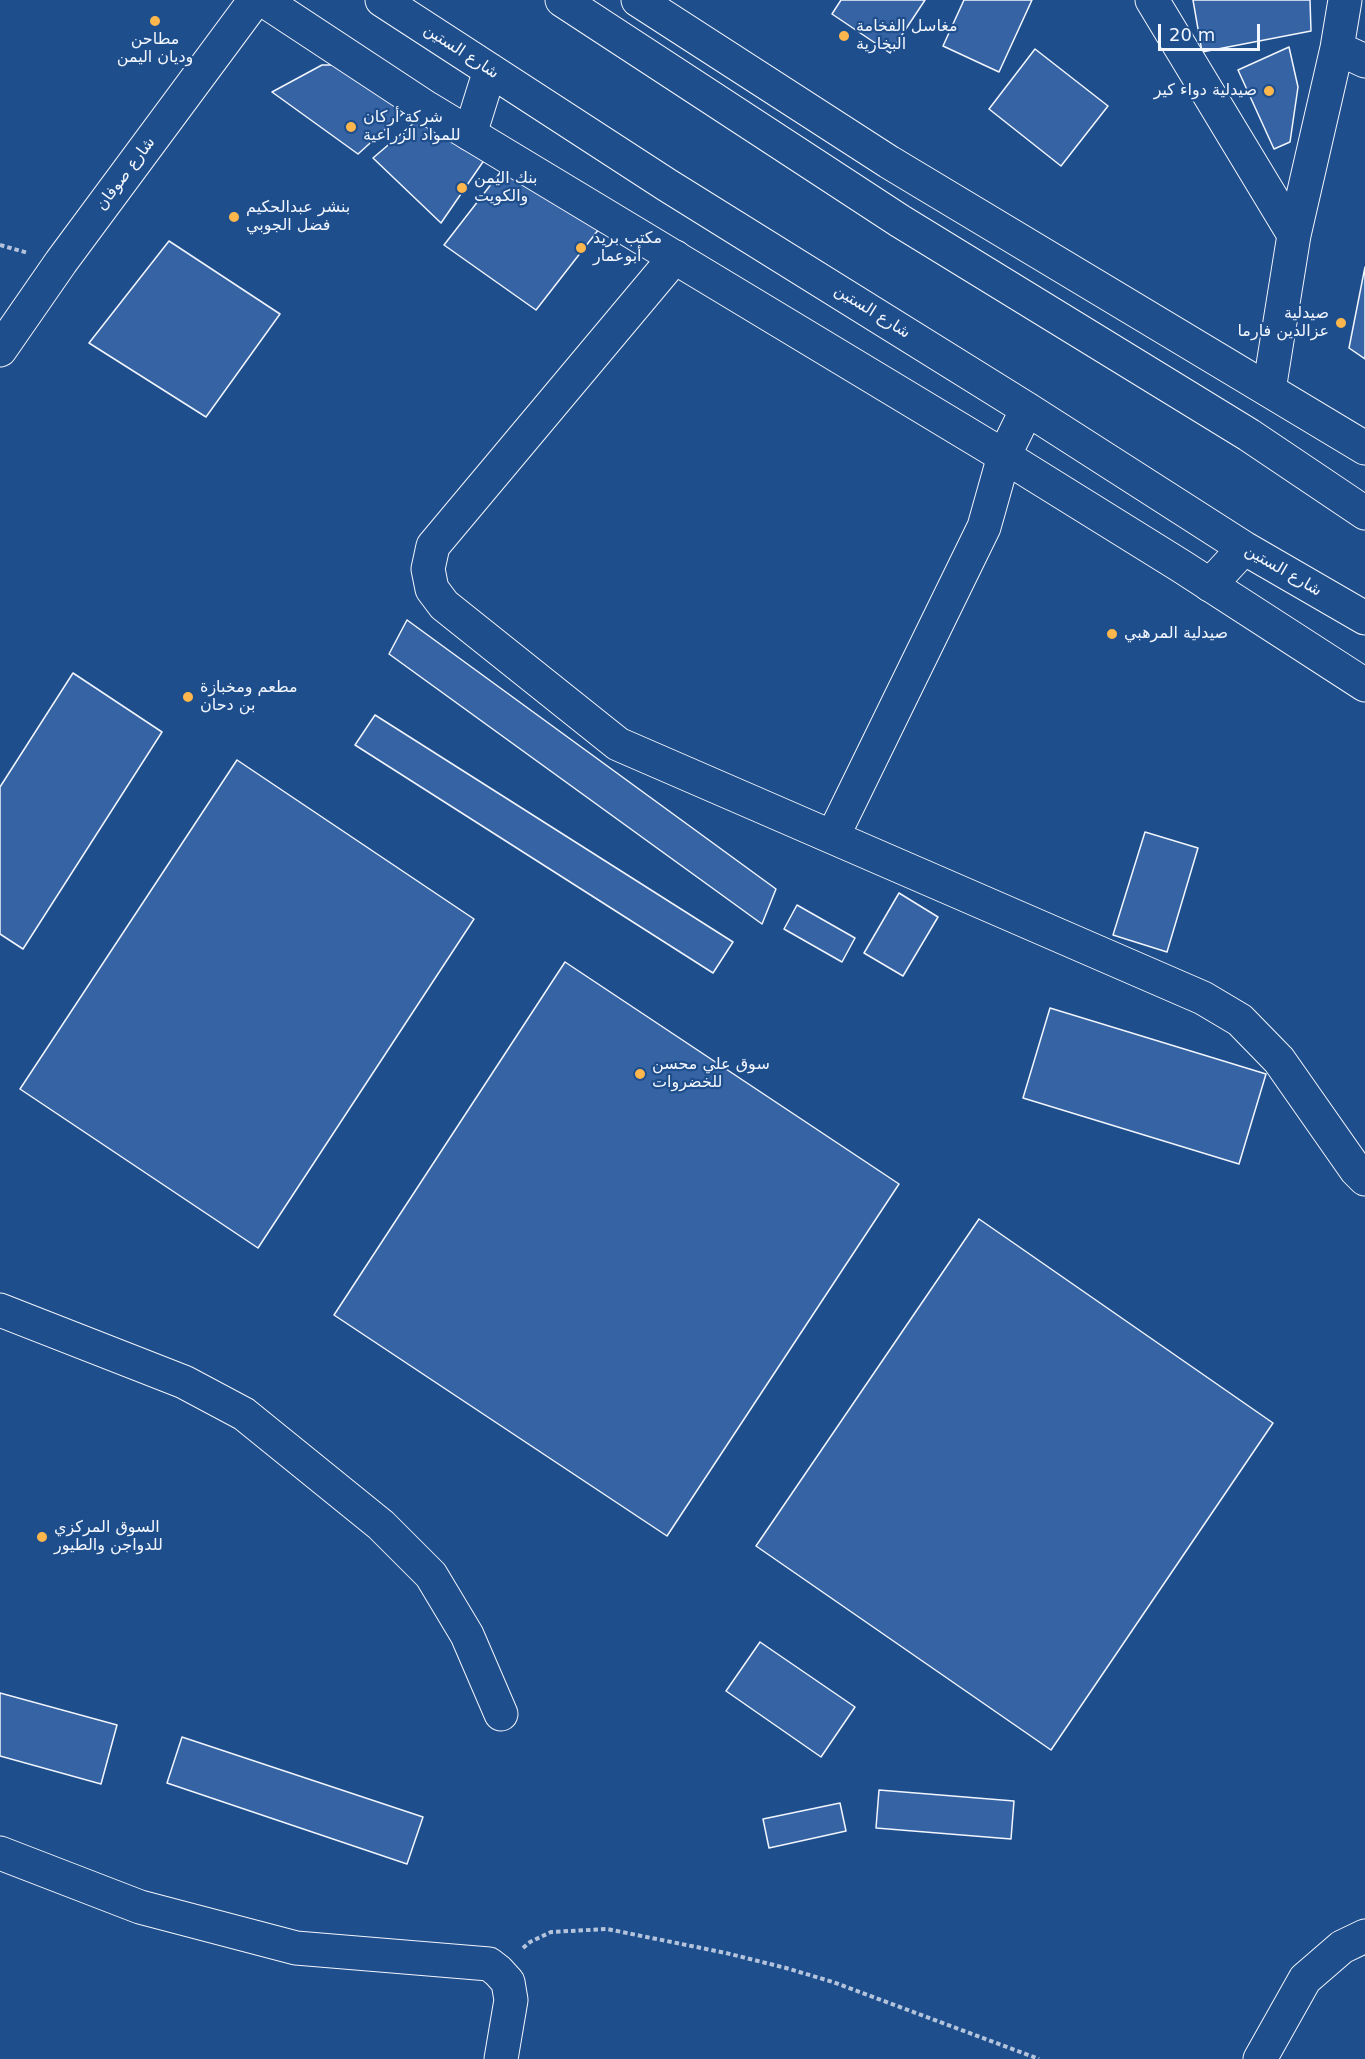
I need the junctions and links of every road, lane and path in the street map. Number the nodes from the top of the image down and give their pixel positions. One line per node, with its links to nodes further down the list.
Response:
1 (255, 0): 13 (main road, شارع صوفان)
2 (263, 0): 10 (main road)
3 (382, 0): 9 (main road, شارع الستين)
4 (638, 0): 14 (main road)
5 (1152, 0): 11 (main road)
6 (1345, 0): 8 (main road)
7 (564, 1): 18 (main road)
8 (1351, 54): 11 (main road)
9 (490, 70): 10 (main road); 15 (main road, شارع الستين)
10 (470, 134): 12 (main road)
11 (1294, 235): 14 (main road)
12 (675, 258): 17 (main road); 23 (main road)
13 (0, 350)
14 (1269, 390): 16 (main road)
15 (1027, 409): 17 (main road); 19 (main road, شارع الستين)
16 (1365, 448)
17 (1004, 456): 20 (main road); 23 (main road)
18 (1365, 513)
19 (1244, 548): 20 (main road); 21 (main road, شارع الستين)
20 (1210, 585): 22 (main road)
21 (1365, 618)
22 (1365, 685)
23 (833, 836): 24 (main road)
24 (1365, 1179)
25 (0, 1310): 26 (main road)
26 (501, 1714)
27 (0, 1853): 29 (main road)
28 (1365, 1936): 32 (main road)
29 (498, 1971): 30 (main road); 31 (path)
30 (501, 2059)
31 (1039, 2059)
32 (1260, 2059)

